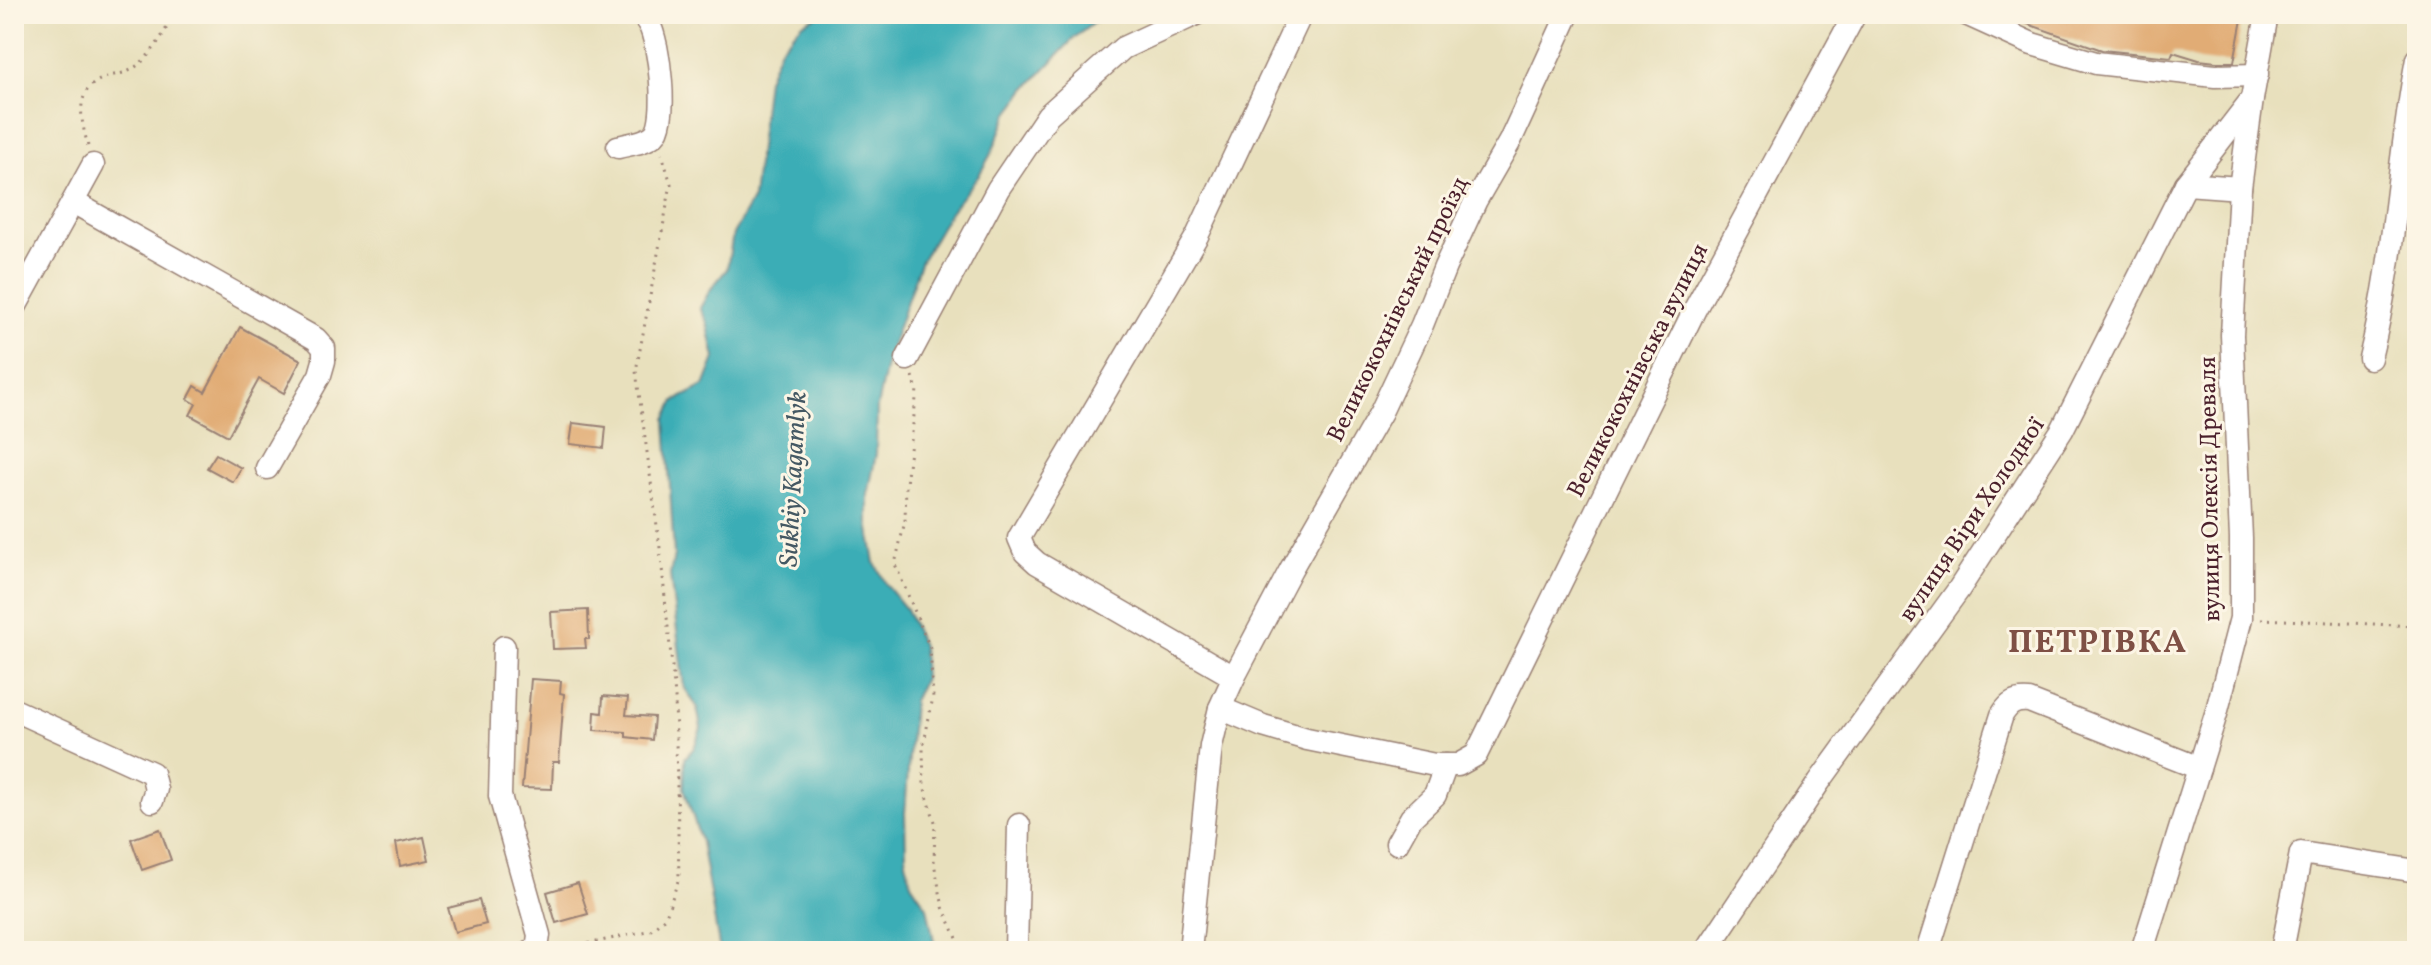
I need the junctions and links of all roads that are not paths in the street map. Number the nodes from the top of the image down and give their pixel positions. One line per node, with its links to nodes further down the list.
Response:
1 (642, 14): 11 (street)
2 (1196, 14): 18 (street)
3 (1301, 14): 21 (street)
4 (1568, 14): 21 (street, Великокохнівський проїзд)
5 (1855, 14): 24 (street, Великокохнівська вулиця)
6 (1966, 14): 9 (street)
7 (2267, 14): 9 (street, вулиця Олексія Древаля)
8 (2417, 59): 17 (street)
9 (2257, 75): 10 (street, вулиця Олексія Древаля)
10 (2252, 99): 13 (street, вулиця Віри Холодної); 14 (street, вулиця Олексія Древаля)
11 (618, 147)
12 (93, 165): 15 (street)
13 (2186, 184): 14 (street); 33 (street, вулиця Віри Холодної)
14 (2240, 188): 25 (street, вулиця Олексія Древаля)
15 (73, 202): 16 (street); 19 (street)
16 (14, 309)
17 (2370, 358)
18 (907, 359)
19 (267, 468)
20 (504, 647): 30 (street)
21 (1234, 677): 22 (street, Великокохнівський проїзд)
22 (1220, 708): 24 (street); 32 (street)
23 (14, 710): 26 (street)
24 (1446, 765): 28 (street)
25 (2199, 768): 34 (street); 35 (street, вулиця Олексія Древаля)
26 (152, 801)
27 (1019, 825): 31 (street)
28 (1397, 843)
29 (2417, 871): 36 (street)
30 (534, 950)
31 (1016, 951)
32 (1190, 951)
33 (1706, 951)
34 (1928, 951)
35 (2142, 951)
36 (2282, 951)

